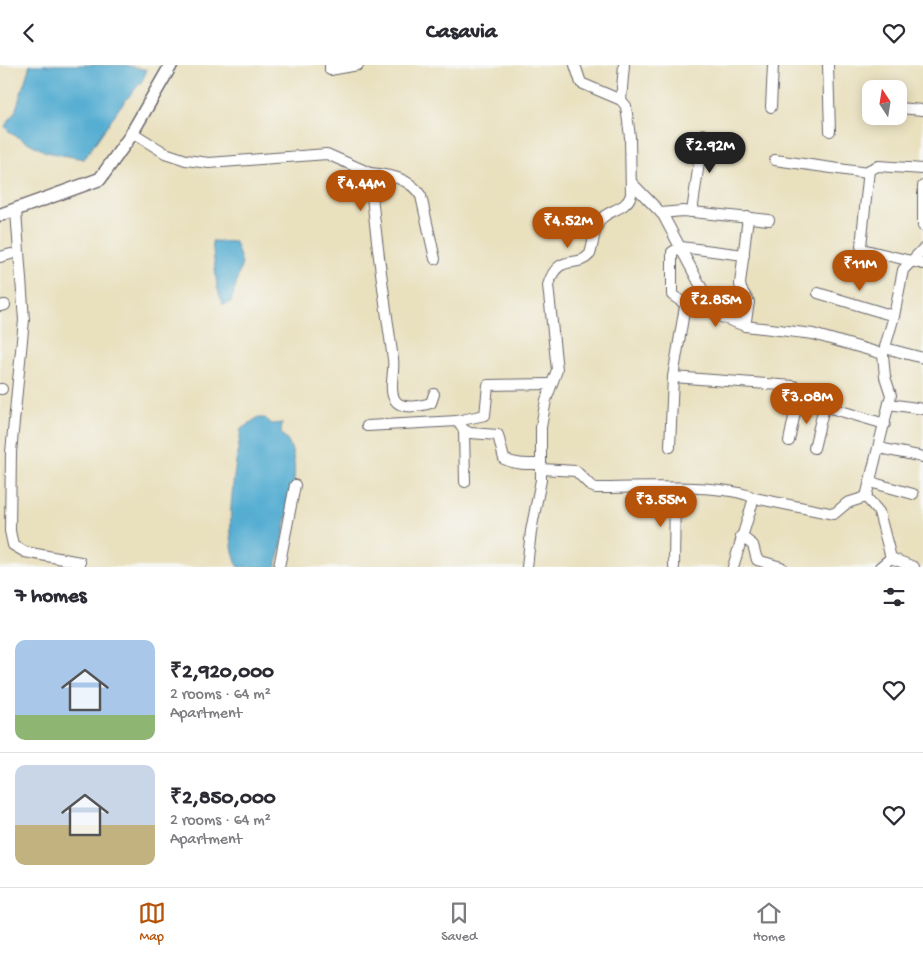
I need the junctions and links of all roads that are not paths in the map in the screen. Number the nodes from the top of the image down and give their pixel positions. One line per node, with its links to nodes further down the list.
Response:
1 (170, 65): 13 (street)
2 (330, 65): 3 (street)
3 (358, 65)
4 (575, 65): 8 (street)
5 (624, 65): 8 (street)
6 (774, 65): 9 (street)
7 (828, 65): 12 (street)
8 (621, 100): 19 (street)
9 (771, 107)
10 (908, 109): 11 (street)
11 (923, 110)
12 (830, 131)
13 (133, 133): 17 (street); 21 (street)
14 (703, 133): 22 (street)
15 (775, 160): 18 (street)
16 (923, 169): 18 (street)
17 (370, 173): 33 (street); 43 (street)
18 (867, 173): 34 (street)
19 (631, 183): 23 (street); 42 (street)
20 (923, 186): 27 (street)
21 (16, 211): 24 (street); 66 (street)
22 (692, 212): 23 (street); 25 (street)
23 (661, 213): 28 (street)
24 (0, 215)
25 (748, 217): 26 (street); 31 (street)
26 (768, 219)
27 (923, 226)
28 (681, 247): 31 (street); 38 (street); 41 (street)
29 (923, 249): 34 (street)
30 (11, 254): 32 (street)
31 (744, 255): 38 (street)
32 (0, 257)
33 (435, 259)
34 (912, 261): 35 (street); 37 (street)
35 (923, 264)
36 (818, 293): 37 (street)
37 (894, 316): 39 (street)
38 (746, 326): 39 (street)
39 (884, 351): 40 (street); 45 (street)
40 (923, 358)
41 (674, 377): 44 (street); 52 (street)
42 (551, 384): 50 (street); 56 (street)
43 (434, 394)
44 (800, 399): 46 (street); 51 (street)
45 (889, 403): 47 (street); 48 (street)
46 (824, 407): 48 (street); 53 (street)
47 (923, 409)
48 (884, 424): 54 (street)
49 (367, 426): 50 (street)
50 (461, 426): 56 (street); 57 (street)
51 (789, 441)
52 (670, 447)
53 (814, 448)
54 (878, 448): 55 (street); 58 (street)
55 (923, 457)
56 (541, 467): 60 (street); 68 (street)
57 (465, 482)
58 (870, 482): 61 (street); 62 (street)
59 (295, 485): 67 (street)
60 (675, 489): 63 (street); 69 (street)
61 (913, 494)
62 (866, 497): 63 (street); 65 (street)
63 (754, 498): 64 (street)
64 (741, 536): 70 (street); 71 (street)
65 (891, 557): 72 (street); 73 (street)
66 (80, 567)
67 (279, 567)
68 (527, 567)
69 (674, 567)
70 (732, 567)
71 (781, 567)
72 (880, 567)
73 (914, 567)

